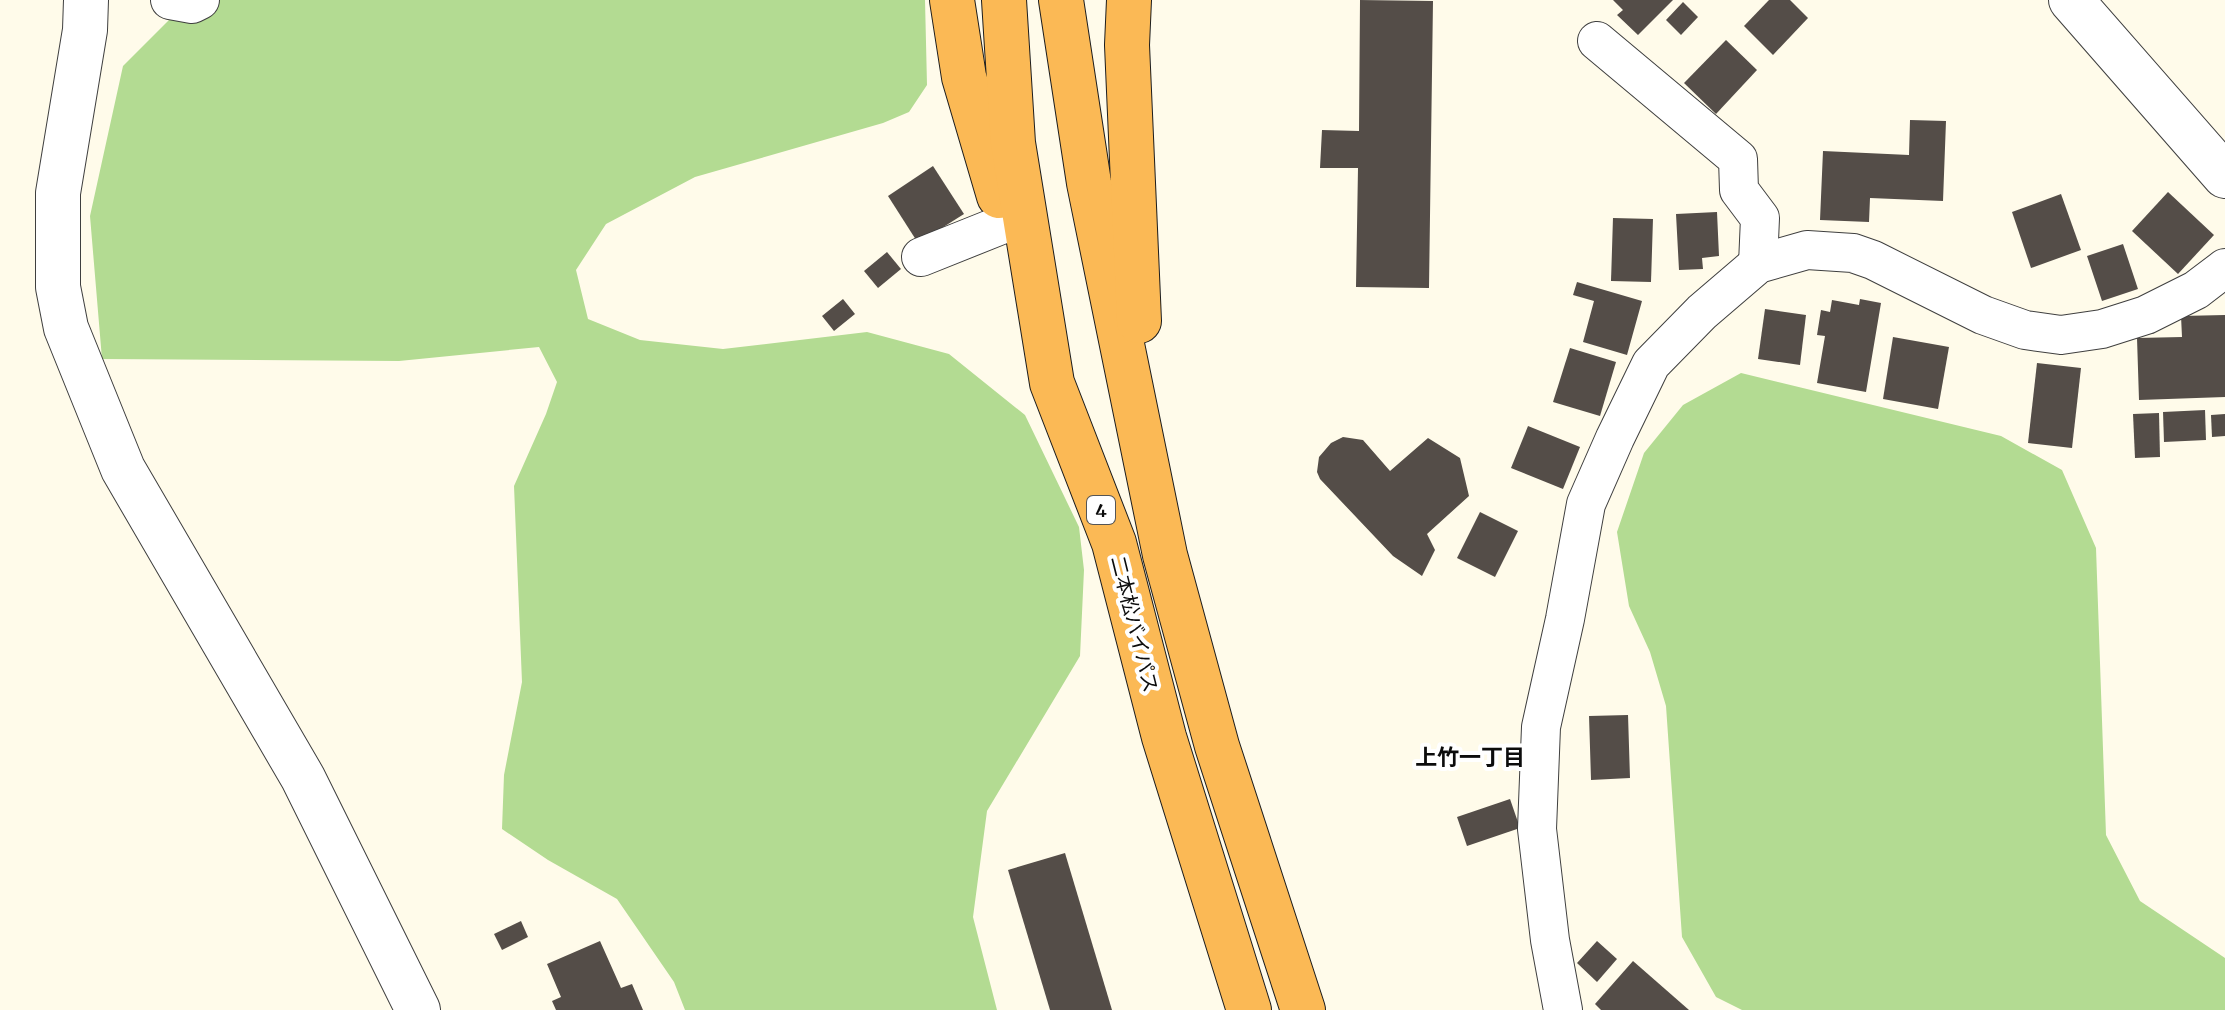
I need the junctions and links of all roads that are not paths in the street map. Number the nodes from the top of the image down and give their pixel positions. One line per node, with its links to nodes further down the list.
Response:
1 (86, 0): 17 (street)
2 (170, 0): 3 (street)
3 (200, 0)
4 (952, 0): 11 (highway)
5 (1004, 0): 15 (highway, 二本松バイパス / 4)
6 (1061, 0): 16 (highway)
7 (1129, 0): 16 (highway)
8 (2071, 0): 10 (street)
9 (1597, 41): 13 (street)
10 (2225, 176)
11 (1006, 223): 12 (street); 15 (highway)
12 (921, 257)
13 (1758, 264): 14 (street); 20 (street)
14 (2225, 268)
15 (1052, 383): 18 (highway, 二本松バイパス / 4)
16 (1140, 431): 19 (highway)
17 (418, 1010)
18 (1249, 1010)
19 (1303, 1010)
20 (1563, 1010)

